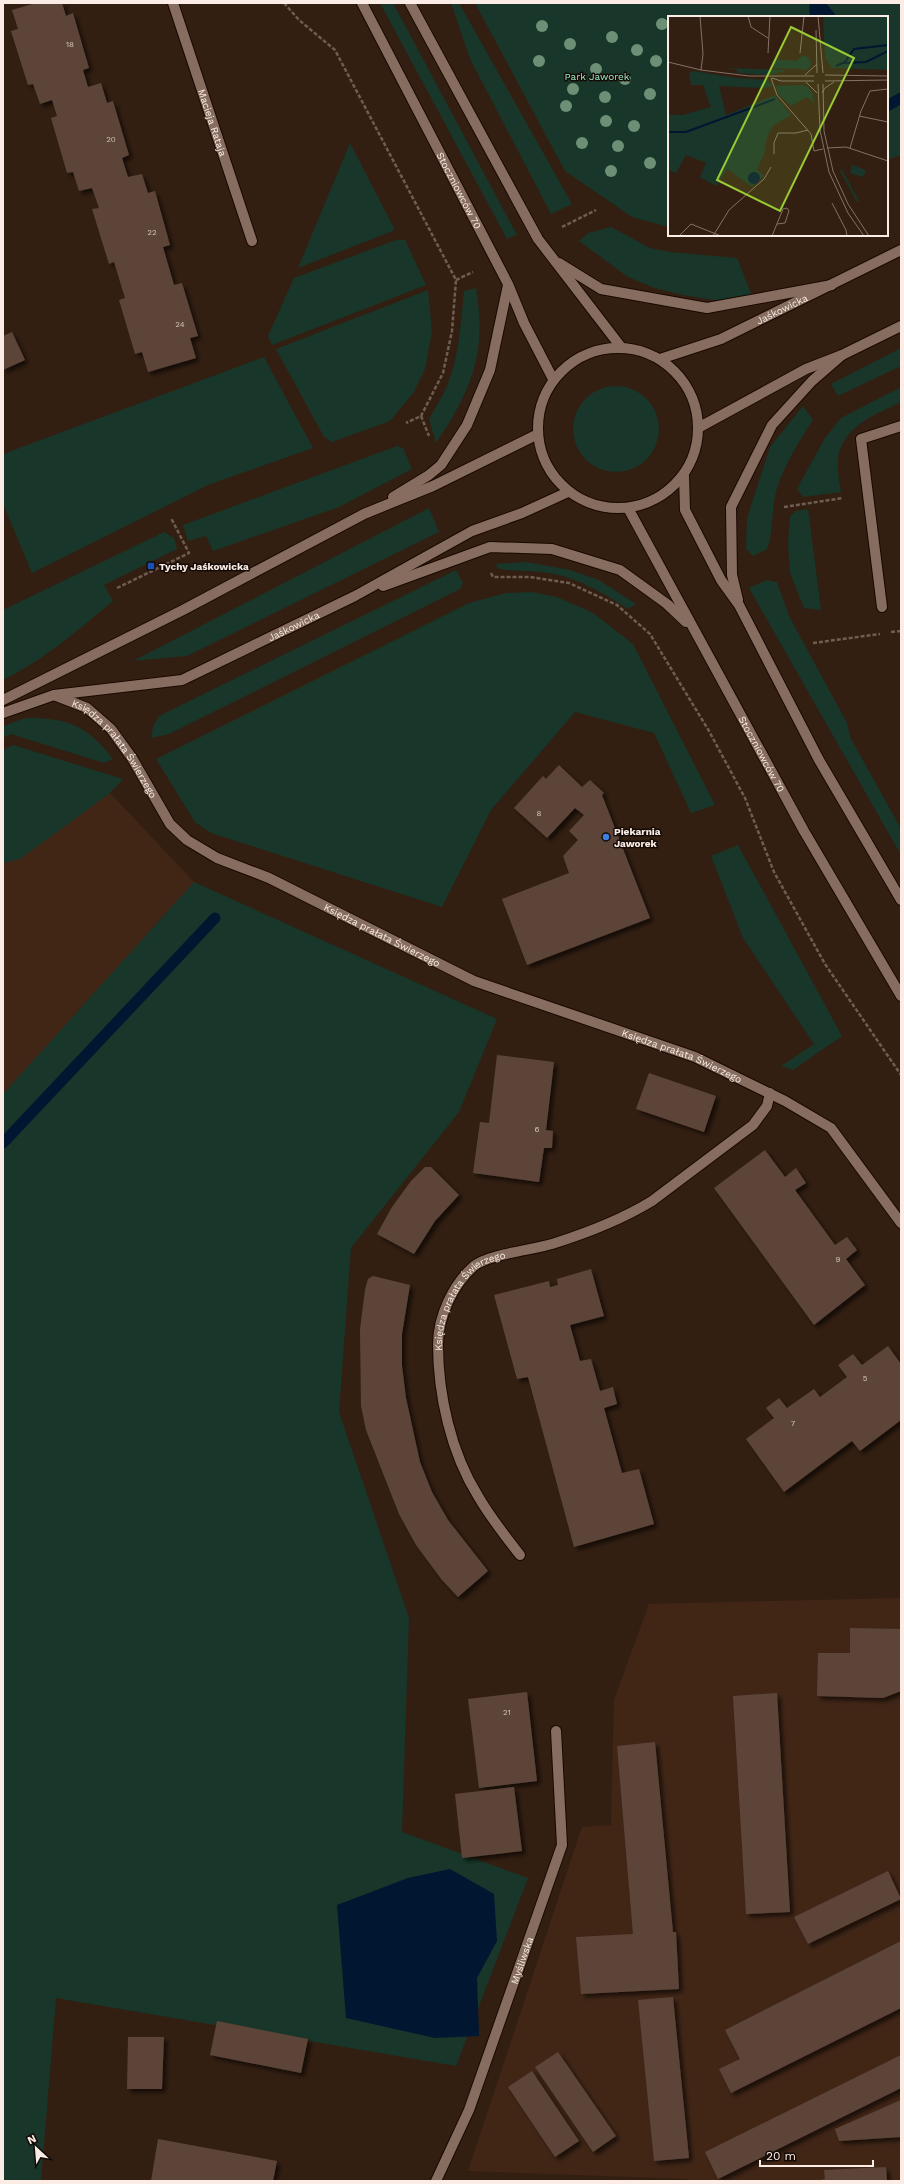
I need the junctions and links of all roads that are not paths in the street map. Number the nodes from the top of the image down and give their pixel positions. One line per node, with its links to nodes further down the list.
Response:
1 (173, 3): 4 (street, Macieja Rataja)
2 (362, 3): 7 (street, Stoczniowców 70)
3 (410, 3): 6 (street)
4 (252, 241)
5 (901, 250): 8 (street, Jaśkowicka)
6 (552, 259): 8 (street); 10 (street)
7 (508, 284): 13 (street, Stoczniowców 70); 20 (street)
8 (832, 285): 12 (street, Jaśkowicka)
9 (901, 326): 11 (street)
10 (622, 347): 12 (street); 13 (street)
11 (842, 355): 15 (street); 22 (street)
12 (660, 359): 15 (street)
13 (553, 380): 16 (street)
14 (901, 426): 23 (street)
15 (698, 428): 17 (street)
16 (538, 434): 18 (street); 20 (street)
17 (684, 475): 19 (street); 22 (street)
18 (568, 492): 19 (street); 21 (street, Jaśkowicka)
19 (628, 508): 24 (street, Stoczniowców 70)
20 (364, 514): 26 (street)
21 (355, 596): 24 (street); 25 (street, Jaśkowicka)
22 (739, 605): 28 (street)
23 (882, 607)
24 (692, 628): 29 (street, Stoczniowców 70)
25 (54, 696): 27 (street, Jaśkowicka); 30 (street, Księdza prałata Świerzego)
26 (3, 700)
27 (3, 712)
28 (901, 900)
29 (901, 996)
30 (770, 1093): 31 (street, Księdza prałata Świerzego); 32 (street, Księdza prałata Świerzego)
31 (901, 1223)
32 (520, 1555)
33 (556, 1731): 34 (street, Myśliwska)
34 (436, 2181)

